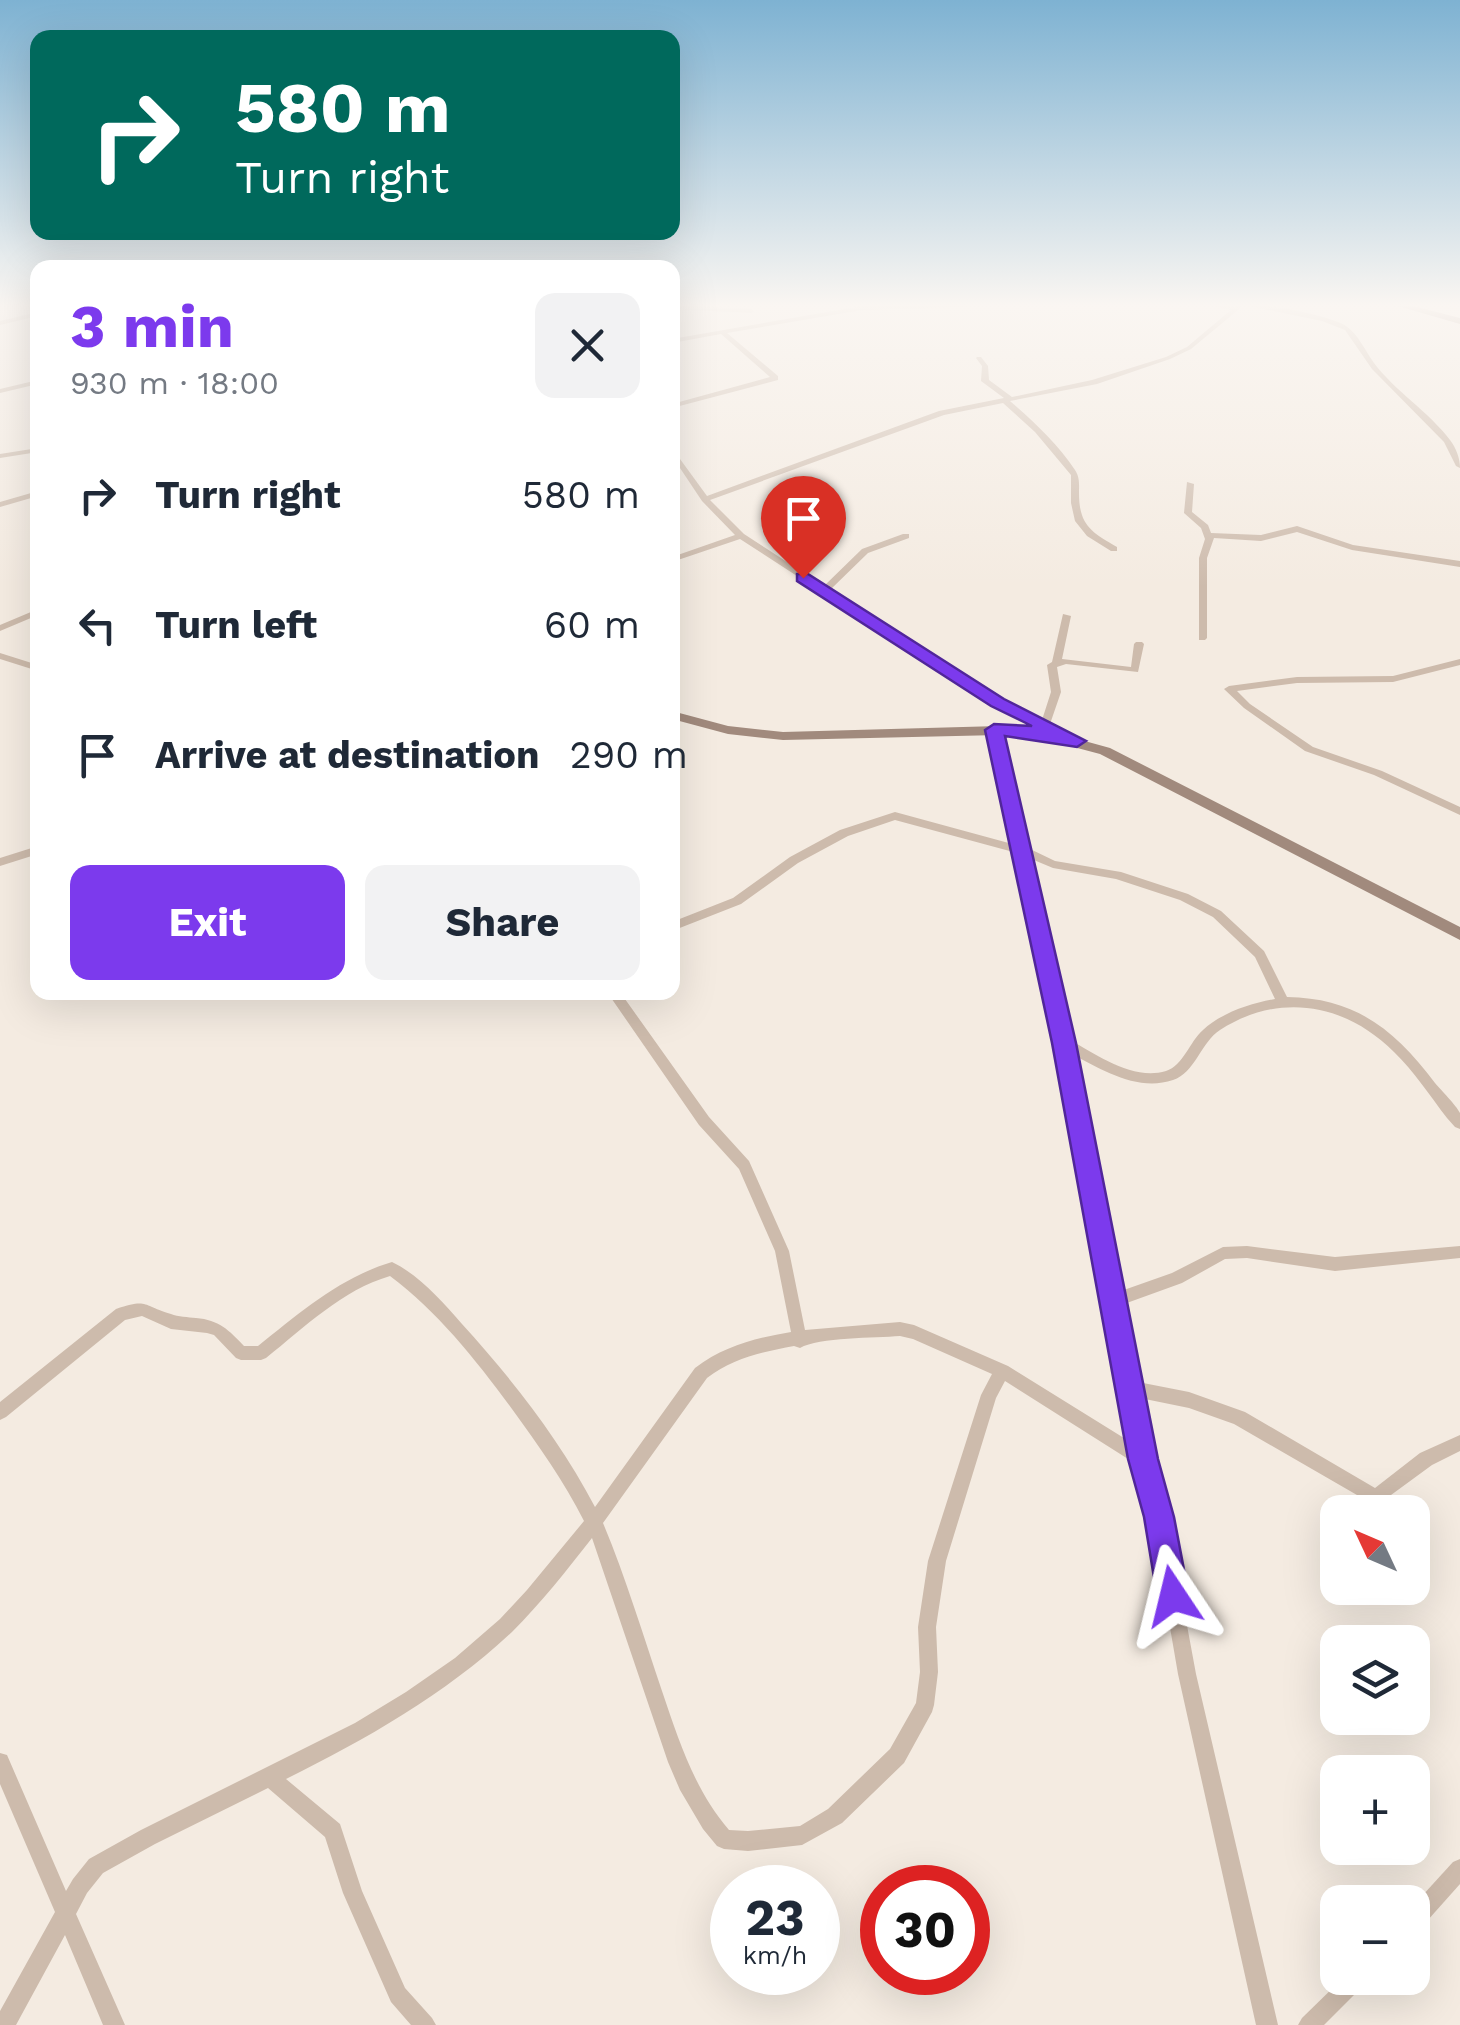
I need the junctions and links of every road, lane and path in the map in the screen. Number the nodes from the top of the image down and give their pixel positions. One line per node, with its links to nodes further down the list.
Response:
1 (1404, 398): 3 (street)
2 (1006, 399): 11 (street); 16 (street)
3 (1446, 441): 4 (street); 8 (street)
4 (1460, 441)
5 (30, 451): 6 (street)
6 (0, 456)
7 (680, 462): 11 (street)
8 (1460, 466)
9 (1190, 484): 15 (street)
10 (30, 495): 12 (street)
11 (705, 499): 13 (street)
12 (0, 504)
13 (741, 536): 17 (street); 19 (street)
14 (906, 536): 19 (street)
15 (1208, 537): 18 (street); 23 (street)
16 (1114, 549)
17 (680, 557)
18 (1460, 564)
19 (824, 590): 30 (street)
20 (30, 615): 22 (street)
21 (1066, 616): 26 (street)
22 (0, 628)
23 (1202, 638)
24 (1139, 644): 26 (street)
25 (0, 656): 28 (street)
26 (1057, 662): 30 (street)
27 (1460, 662): 33 (street)
28 (30, 665)
29 (680, 717): 31 (main road)
30 (1045, 726): 32 (street)
31 (994, 730): 32 (main road); 34 (street)
32 (1077, 741): 38 (main road)
33 (1460, 811)
34 (1022, 850): 37 (street); 40 (street); 41 (street)
35 (30, 853): 36 (street)
36 (0, 862)
37 (680, 924)
38 (1460, 934)
39 (619, 1000): 45 (street)
40 (1282, 1000): 41 (street); 42 (street)
41 (1064, 1043): 44 (street)
42 (1460, 1123)
43 (1460, 1252): 44 (street)
44 (1116, 1300): 47 (street)
45 (800, 1341): 46 (street); 51 (street)
46 (1002, 1371): 50 (street); 51 (street)
47 (1130, 1388): 49 (street); 50 (street)
48 (0, 1412): 51 (street)
49 (1460, 1443)
50 (1143, 1459): 61 (street)
51 (594, 1522): 53 (street)
52 (0, 1762): 56 (street)
53 (270, 1777): 56 (street); 60 (street)
54 (1460, 1870): 55 (street)
55 (1430, 1902)
56 (65, 1912): 58 (street); 59 (street)
57 (1340, 1995): 62 (street)
58 (4, 2025)
59 (114, 2025)
60 (425, 2025)
61 (1267, 2025)
62 (1309, 2025)

